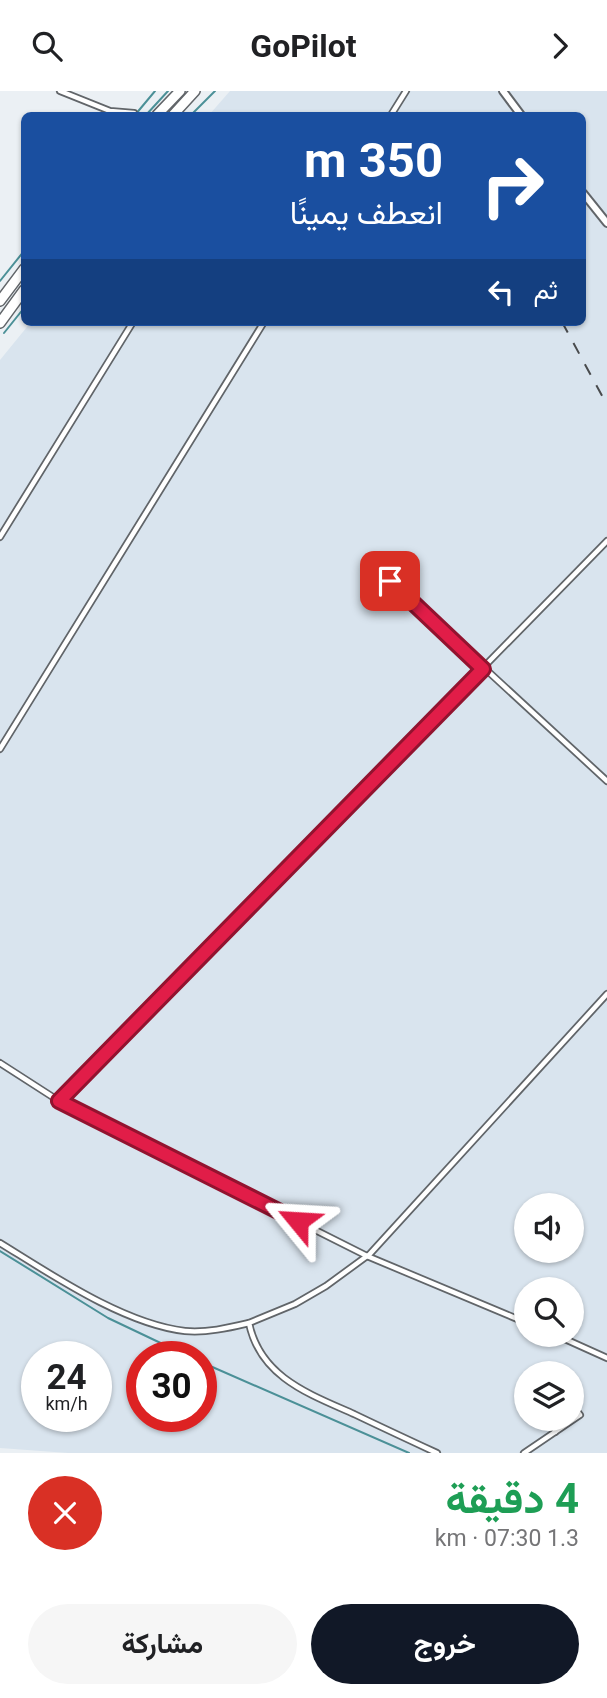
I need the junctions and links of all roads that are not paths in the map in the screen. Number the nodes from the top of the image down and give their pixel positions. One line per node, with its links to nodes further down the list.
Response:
1 (60, 91): 6 (street)
2 (180, 91): 7 (highway)
3 (195, 91): 8 (highway)
4 (406, 91): 9 (street)
5 (503, 91): 10 (street)
6 (122, 112)
7 (160, 112)
8 (176, 112)
9 (393, 112)
10 (519, 112)
11 (586, 198): 12 (street)
12 (607, 223)
13 (21, 273): 15 (highway)
14 (21, 294): 16 (highway)
15 (0, 301)
16 (0, 323)
17 (131, 326): 19 (street)
18 (262, 326): 23 (street)
19 (0, 537)
20 (607, 541): 22 (street)
21 (390, 581): 22 (street)
22 (483, 669): 24 (street); 27 (street)
23 (0, 749)
24 (607, 781)
25 (607, 994): 29 (street)
26 (0, 1063): 27 (street)
27 (59, 1101): 29 (street)
28 (0, 1243): 31 (street)
29 (368, 1256): 30 (street); 31 (street)
30 (514, 1317)
31 (249, 1323): 36 (street)
32 (583, 1347): 33 (street)
33 (607, 1358)
34 (558, 1431): 35 (street)
35 (555, 1433): 37 (street)
36 (437, 1453)
37 (524, 1453)

